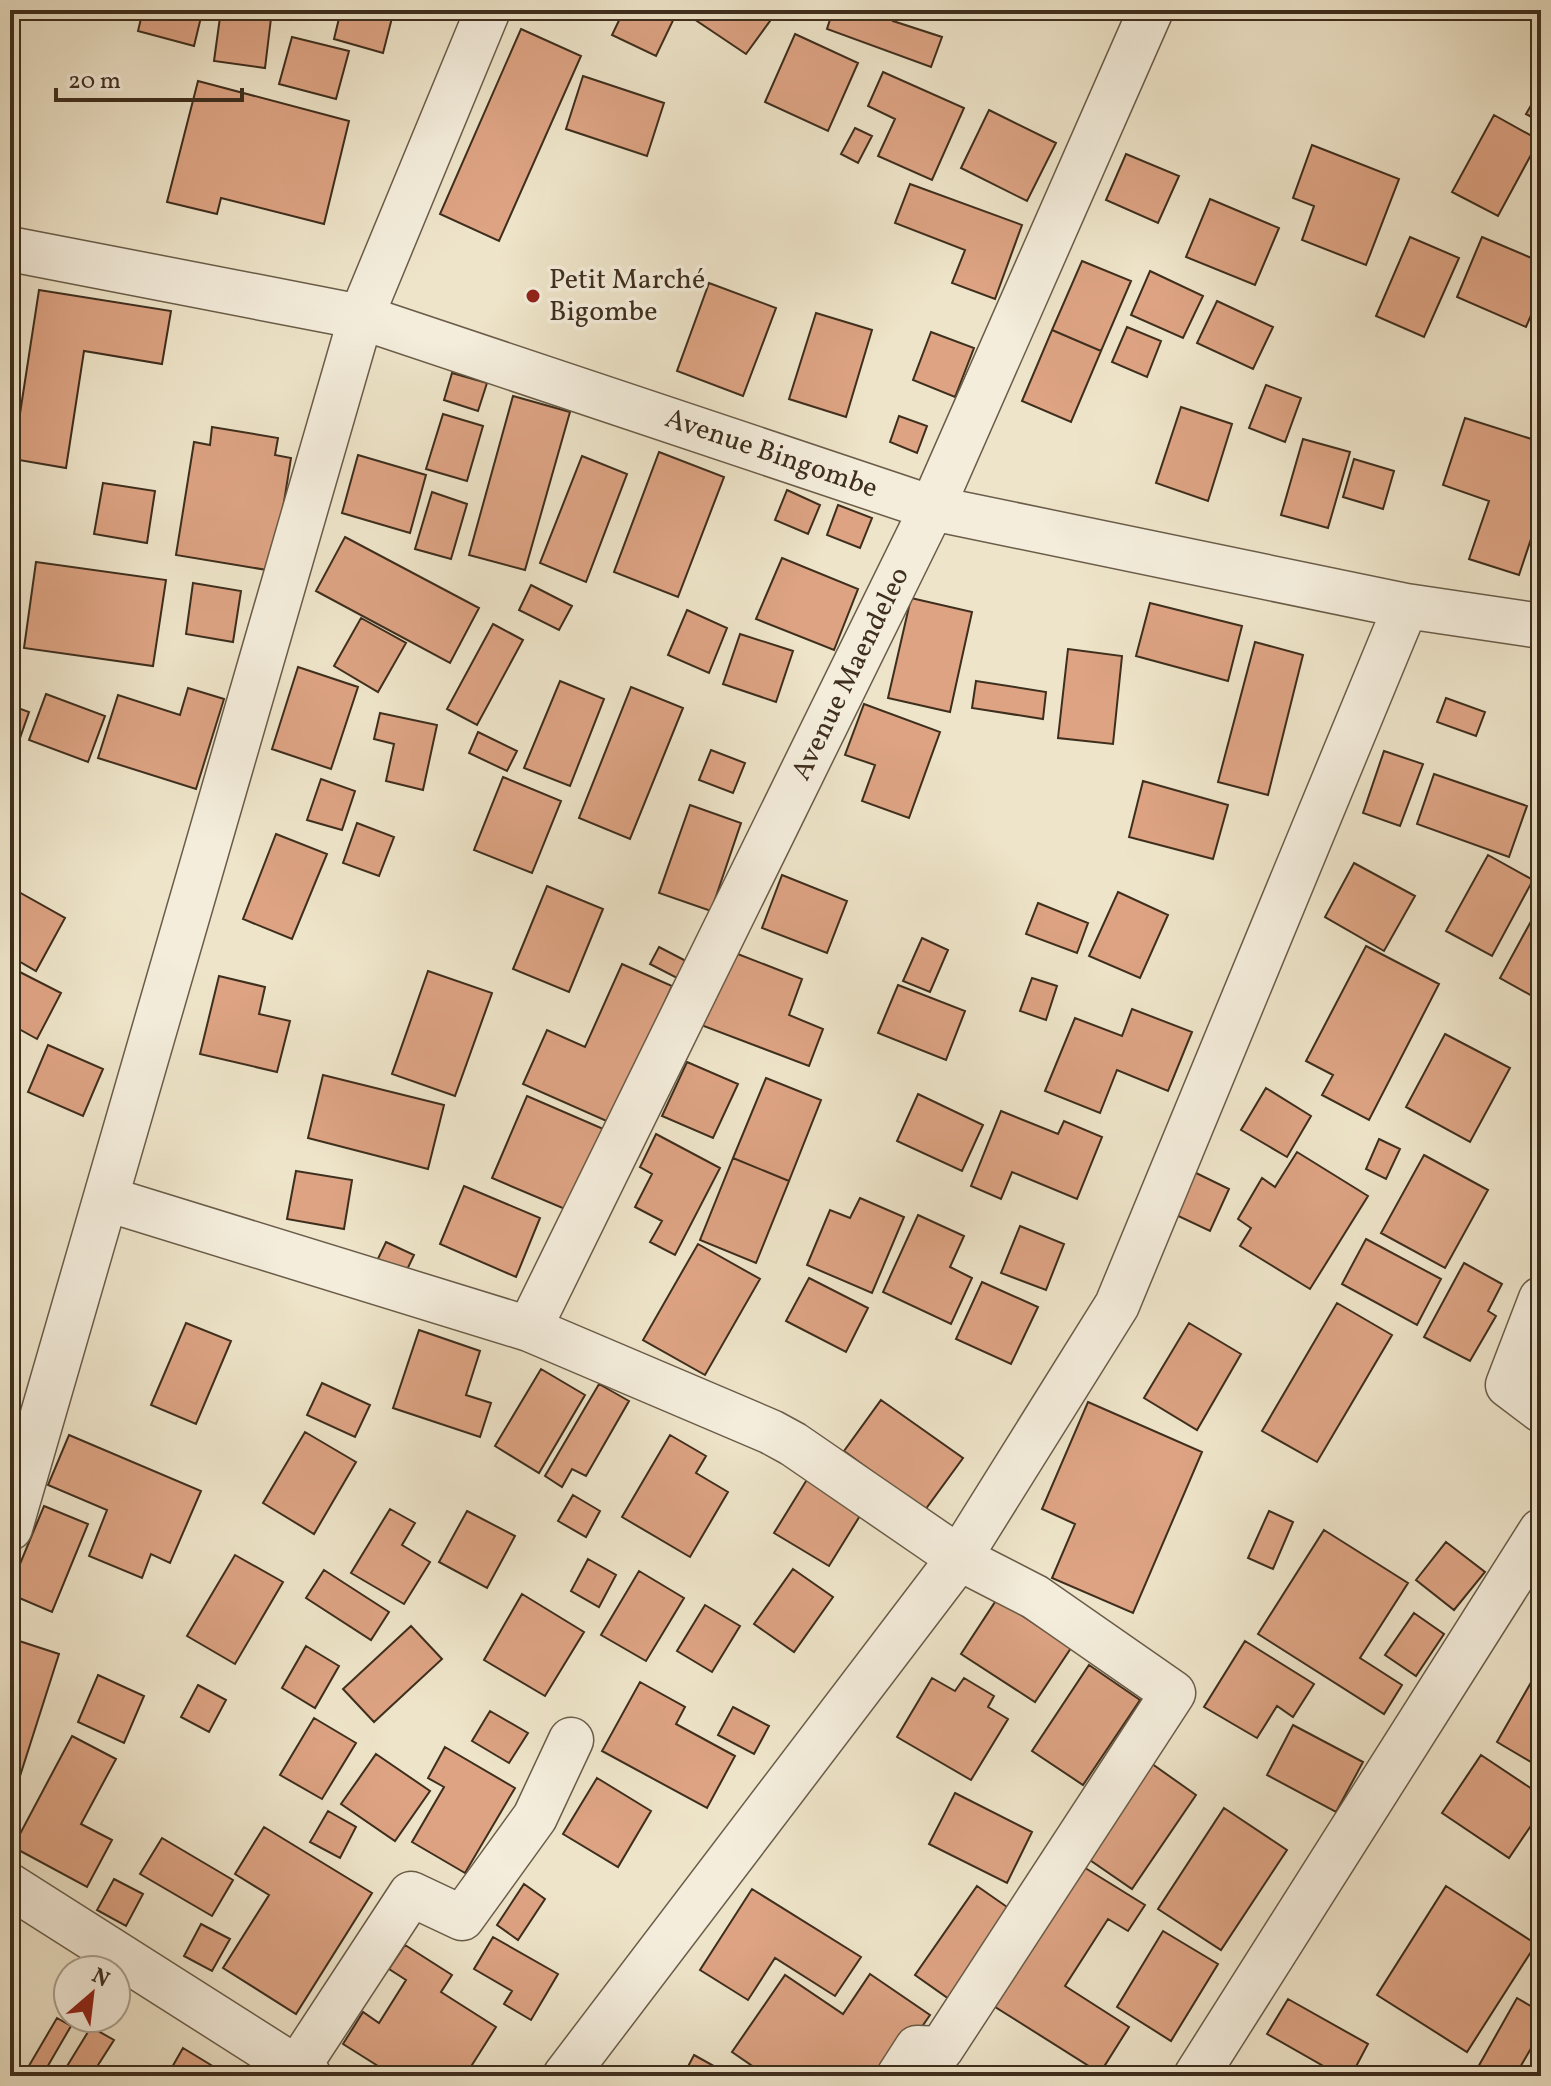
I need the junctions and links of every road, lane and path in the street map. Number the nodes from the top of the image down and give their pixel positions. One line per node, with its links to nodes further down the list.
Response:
1 (488, 10): 4 (street)
2 (1151, 10): 5 (street, Avenue Maendeleo)
3 (10, 249): 4 (street, Avenue Bingombe)
4 (361, 317): 5 (street, Avenue Bingombe); 8 (street)
5 (932, 508): 6 (street, Avenue Bingombe); 10 (street, Avenue Maendeleo)
6 (1406, 606): 7 (street, Avenue Bingombe); 14 (street)
7 (1541, 626)
8 (107, 1199): 10 (street); 12 (street)
9 (1541, 1299): 11 (street)
10 (529, 1329): 14 (street)
11 (1541, 1410)
12 (10, 1528)
13 (1541, 1531): 20 (street)
14 (959, 1558): 18 (street); 19 (street)
15 (571, 1740): 17 (street)
16 (10, 1886): 17 (street)
17 (303, 2072)
18 (565, 2076)
19 (899, 2076)
20 (1196, 2076)

